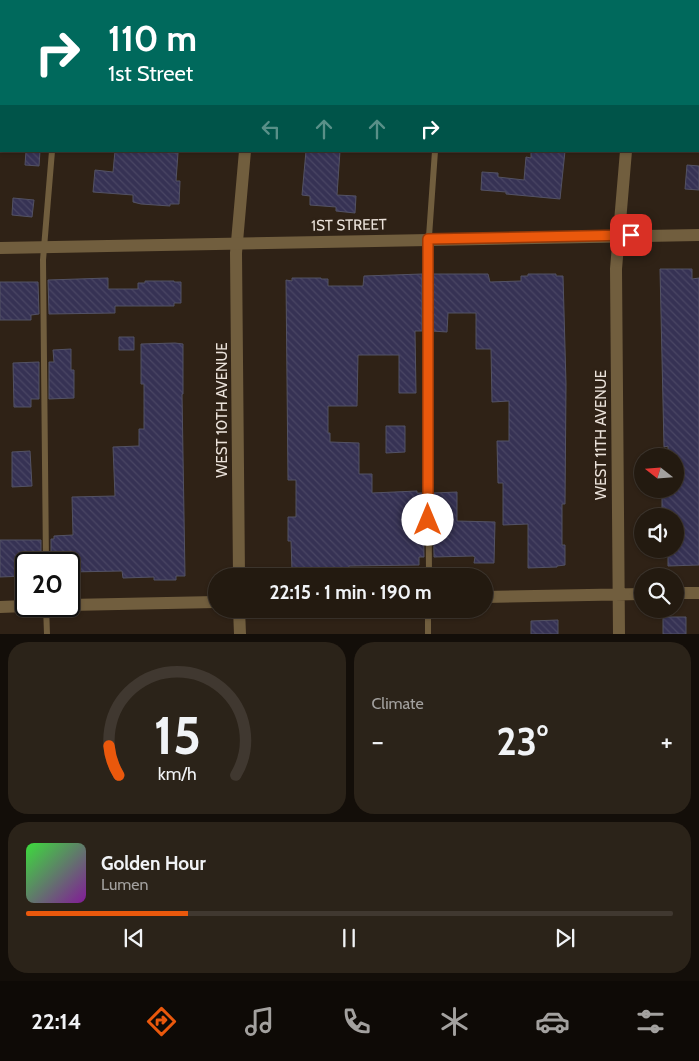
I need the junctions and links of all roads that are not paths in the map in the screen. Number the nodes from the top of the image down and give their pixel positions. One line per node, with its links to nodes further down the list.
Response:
1 (52, 152): 10 (lane)
2 (244, 152): 8 (street, WEST 10TH AVENUE)
3 (436, 152): 7 (lane)
4 (626, 152): 6 (street, WEST 11TH AVENUE)
5 (699, 235): 6 (street, 1ST STREET)
6 (618, 236): 7 (street, 1ST STREET); 17 (street, WEST 11TH AVENUE)
7 (428, 239): 8 (street, 1ST STREET); 13 (lane)
8 (237, 244): 10 (street, 1ST STREET); 12 (street, WEST 10TH AVENUE)
9 (0, 248): 10 (street, 1ST STREET)
10 (44, 248): 11 (lane)
11 (46, 552)
12 (239, 568)
13 (429, 568)
14 (684, 593): 15 (street)
15 (699, 593)
16 (634, 594): 17 (street)
17 (619, 595): 18 (street); 29 (street, WEST 11TH AVENUE)
18 (493, 597)
19 (208, 602): 20 (street)
20 (80, 605)
21 (15, 606): 22 (street)
22 (0, 607)
23 (46, 617): 26 (lane)
24 (239, 618): 27 (street)
25 (428, 618): 28 (lane)
26 (47, 634)
27 (240, 634)
28 (428, 634)
29 (619, 634)

